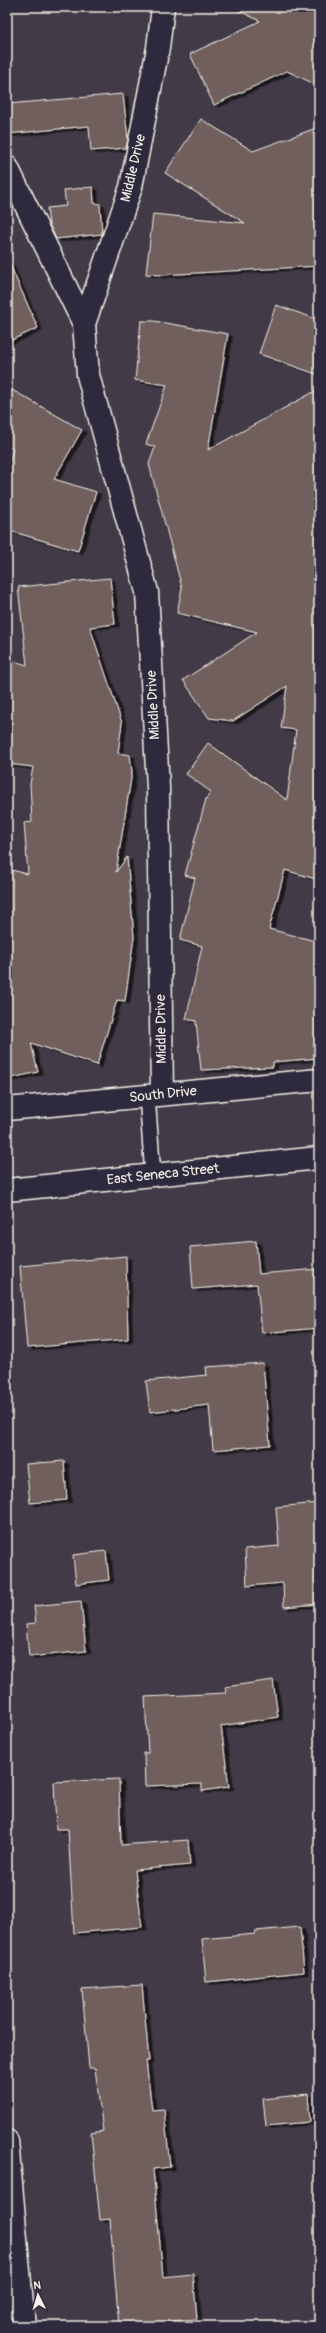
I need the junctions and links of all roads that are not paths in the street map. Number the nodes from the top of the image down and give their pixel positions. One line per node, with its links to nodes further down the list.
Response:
1 (163, 7): 3 (street, Middle Drive)
2 (7, 167): 3 (street, Middle Drive)
3 (84, 324): 5 (street, Middle Drive)
4 (319, 1080): 5 (street, South Drive)
5 (154, 1095): 6 (street, South Drive); 8 (lane)
6 (7, 1109)
7 (319, 1158): 8 (street, East Seneca Street)
8 (153, 1175): 9 (street, East Seneca Street)
9 (7, 1190)
10 (7, 2141): 11 (street)
11 (24, 2326)

